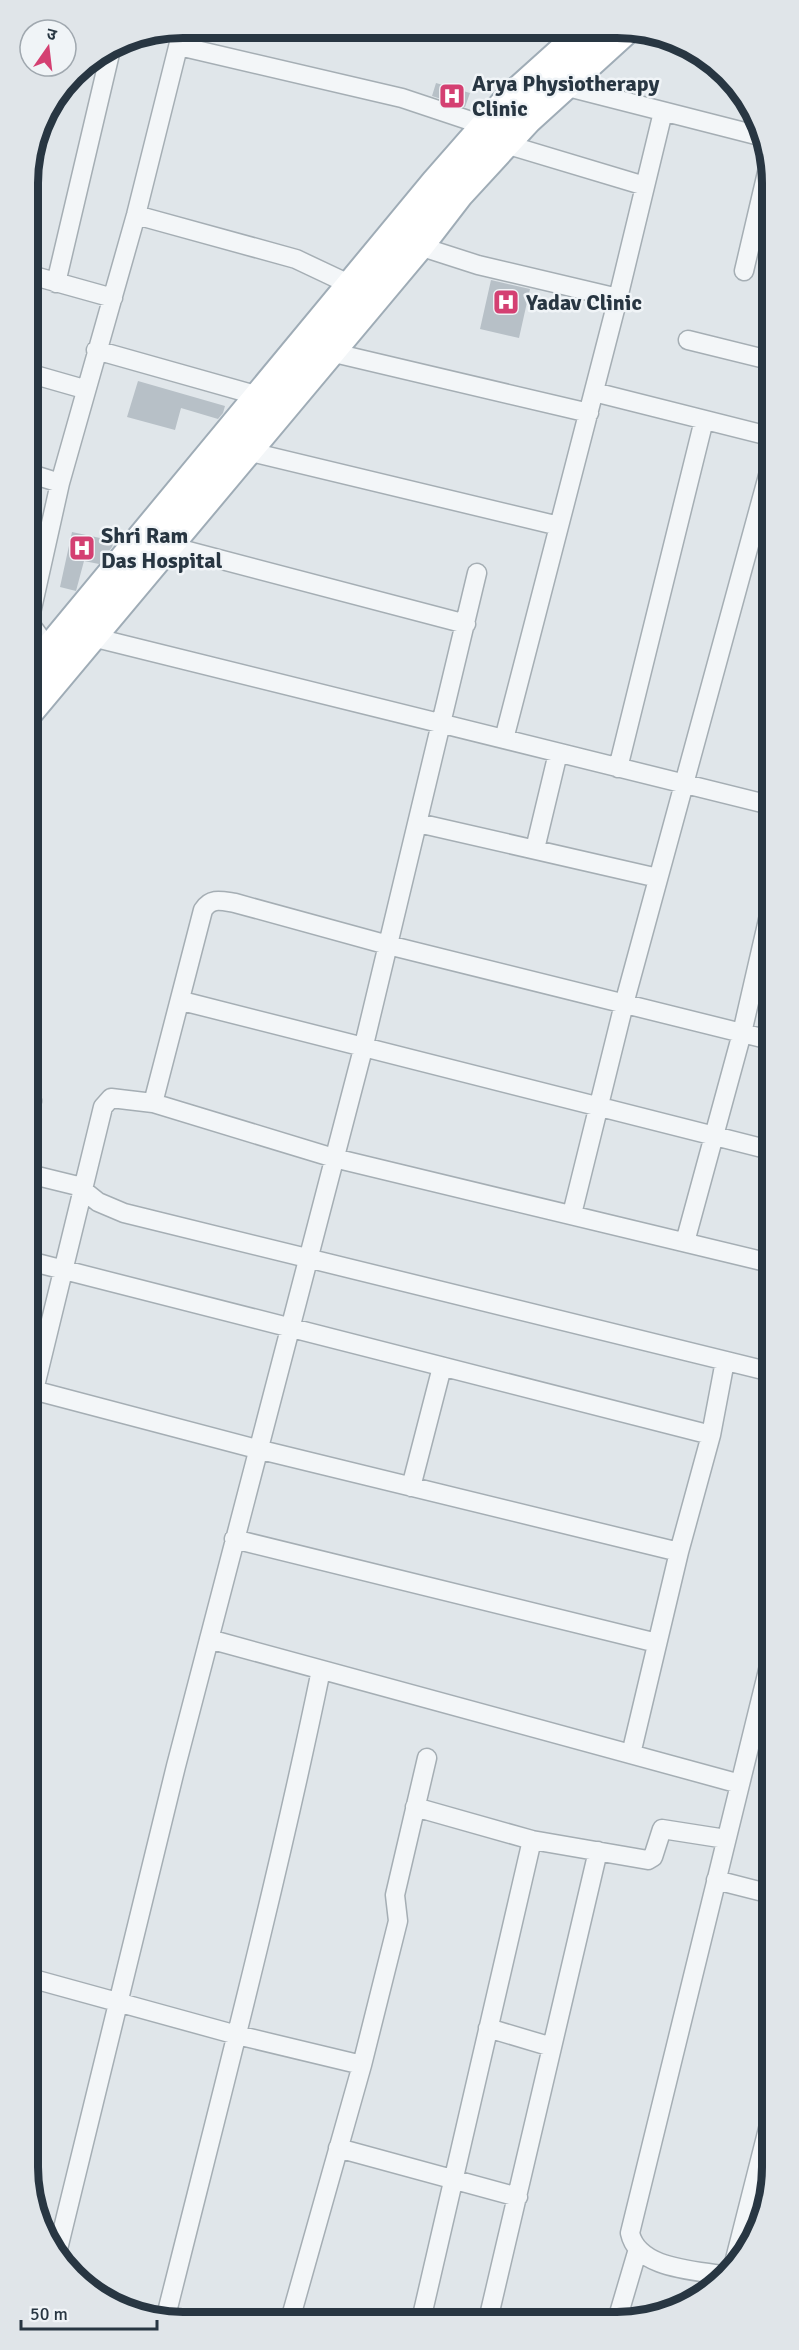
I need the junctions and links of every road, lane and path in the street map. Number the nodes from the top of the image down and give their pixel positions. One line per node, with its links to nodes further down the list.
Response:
1 (180, 38): 4 (street)
2 (577, 38): 9 (main road)
3 (617, 38): 6 (main road)
4 (178, 46): 9 (street); 12 (street)
5 (109, 58): 16 (street)
6 (564, 86): 7 (street); 9 (main road)
7 (663, 112): 8 (street); 10 (street)
8 (753, 134)
9 (495, 135): 10 (street); 13 (main road); 17 (main road)
10 (645, 186): 19 (street)
11 (762, 194): 14 (street)
12 (136, 215): 17 (street); 18 (street)
13 (419, 246): 19 (street); 22 (main road)
14 (744, 271)
15 (38, 277): 16 (street)
16 (56, 283): 18 (street)
17 (351, 285): 27 (main road)
18 (112, 298): 21 (street)
19 (618, 298): 26 (street)
20 (688, 340): 23 (street)
21 (96, 350): 25 (street); 27 (street)
22 (330, 352): 28 (street); 31 (main road)
23 (762, 358)
24 (38, 377): 25 (street)
25 (84, 389): 33 (street)
26 (594, 392): 28 (street); 29 (street)
27 (259, 396): 42 (main road)
28 (589, 413): 35 (street)
29 (704, 420): 30 (street); 48 (street)
30 (762, 434)
31 (247, 451): 35 (street); 36 (main road)
32 (38, 476): 33 (street)
33 (60, 483): 38 (street)
34 (762, 499): 49 (street)
35 (559, 526): 46 (street)
36 (169, 546): 39 (street); 41 (main road)
37 (477, 573): 39 (street)
38 (38, 583)
39 (465, 624): 45 (street)
40 (38, 635): 42 (street)
41 (92, 637): 44 (main road); 45 (street)
42 (49, 650): 43 (main road)
43 (38, 663)
44 (38, 702)
45 (441, 724): 46 (street); 51 (street)
46 (504, 739): 47 (street)
47 (558, 753): 48 (street); 52 (street)
48 (618, 768): 49 (street)
49 (685, 784): 50 (street); 53 (street)
50 (762, 803)
51 (418, 823): 52 (street); 54 (street)
52 (535, 849): 53 (street)
53 (658, 878): 57 (street)
54 (388, 945): 56 (street); 57 (street); 60 (street)
55 (762, 948): 58 (street)
56 (182, 1001): 60 (street); 61 (street)
57 (624, 1004): 58 (street); 62 (street)
58 (742, 1033): 59 (street); 63 (street)
59 (762, 1038)
60 (363, 1049): 62 (street); 65 (street)
61 (153, 1103): 65 (street); 67 (street)
62 (600, 1108): 63 (street); 68 (street)
63 (715, 1136): 64 (street); 69 (street)
64 (762, 1148)
65 (334, 1158): 68 (street); 70 (street)
66 (38, 1176): 67 (street)
67 (82, 1188): 70 (street); 73 (street)
68 (572, 1214): 69 (street)
69 (685, 1242): 71 (street)
70 (309, 1259): 74 (street); 75 (street)
71 (761, 1261)
72 (38, 1263): 73 (street)
73 (63, 1270): 74 (street); 76 (street)
74 (291, 1329): 77 (street); 81 (street)
75 (725, 1361): 78 (street); 80 (street)
76 (38, 1366)
77 (442, 1367): 80 (street); 82 (street)
78 (761, 1370)
79 (38, 1391): 81 (street)
80 (711, 1435): 84 (street)
81 (257, 1449): 82 (street); 83 (street)
82 (411, 1487): 84 (street)
83 (234, 1539): 85 (street); 86 (street)
84 (679, 1552): 86 (street)
85 (209, 1639): 87 (street); 99 (street)
86 (657, 1643): 89 (street)
87 (321, 1670): 89 (street); 101 (street)
88 (761, 1698): 91 (street)
89 (631, 1754): 91 (street)
90 (427, 1758): 92 (street)
91 (740, 1784): 93 (street)
92 (415, 1807): 94 (street); 103 (street)
93 (726, 1839): 95 (street); 96 (street)
94 (532, 1840): 95 (street); 100 (street)
95 (598, 1851): 102 (street)
96 (716, 1880): 97 (street); 110 (street)
97 (761, 1891)
98 (38, 1980): 99 (street)
99 (117, 2002): 101 (street); 108 (street)
100 (488, 2028): 102 (street); 106 (street)
101 (237, 2035): 103 (street); 112 (street)
102 (552, 2047): 107 (street)
103 (362, 2065): 104 (street)
104 (338, 2148): 106 (street); 113 (street)
105 (761, 2156): 109 (street)
106 (453, 2181): 107 (street); 114 (street)
107 (518, 2197): 115 (street)
108 (59, 2243)
109 (738, 2246)
110 (638, 2249): 111 (street); 116 (street)
111 (715, 2274)
112 (167, 2311)
113 (292, 2312)
114 (423, 2312)
115 (490, 2312)
116 (619, 2312)

